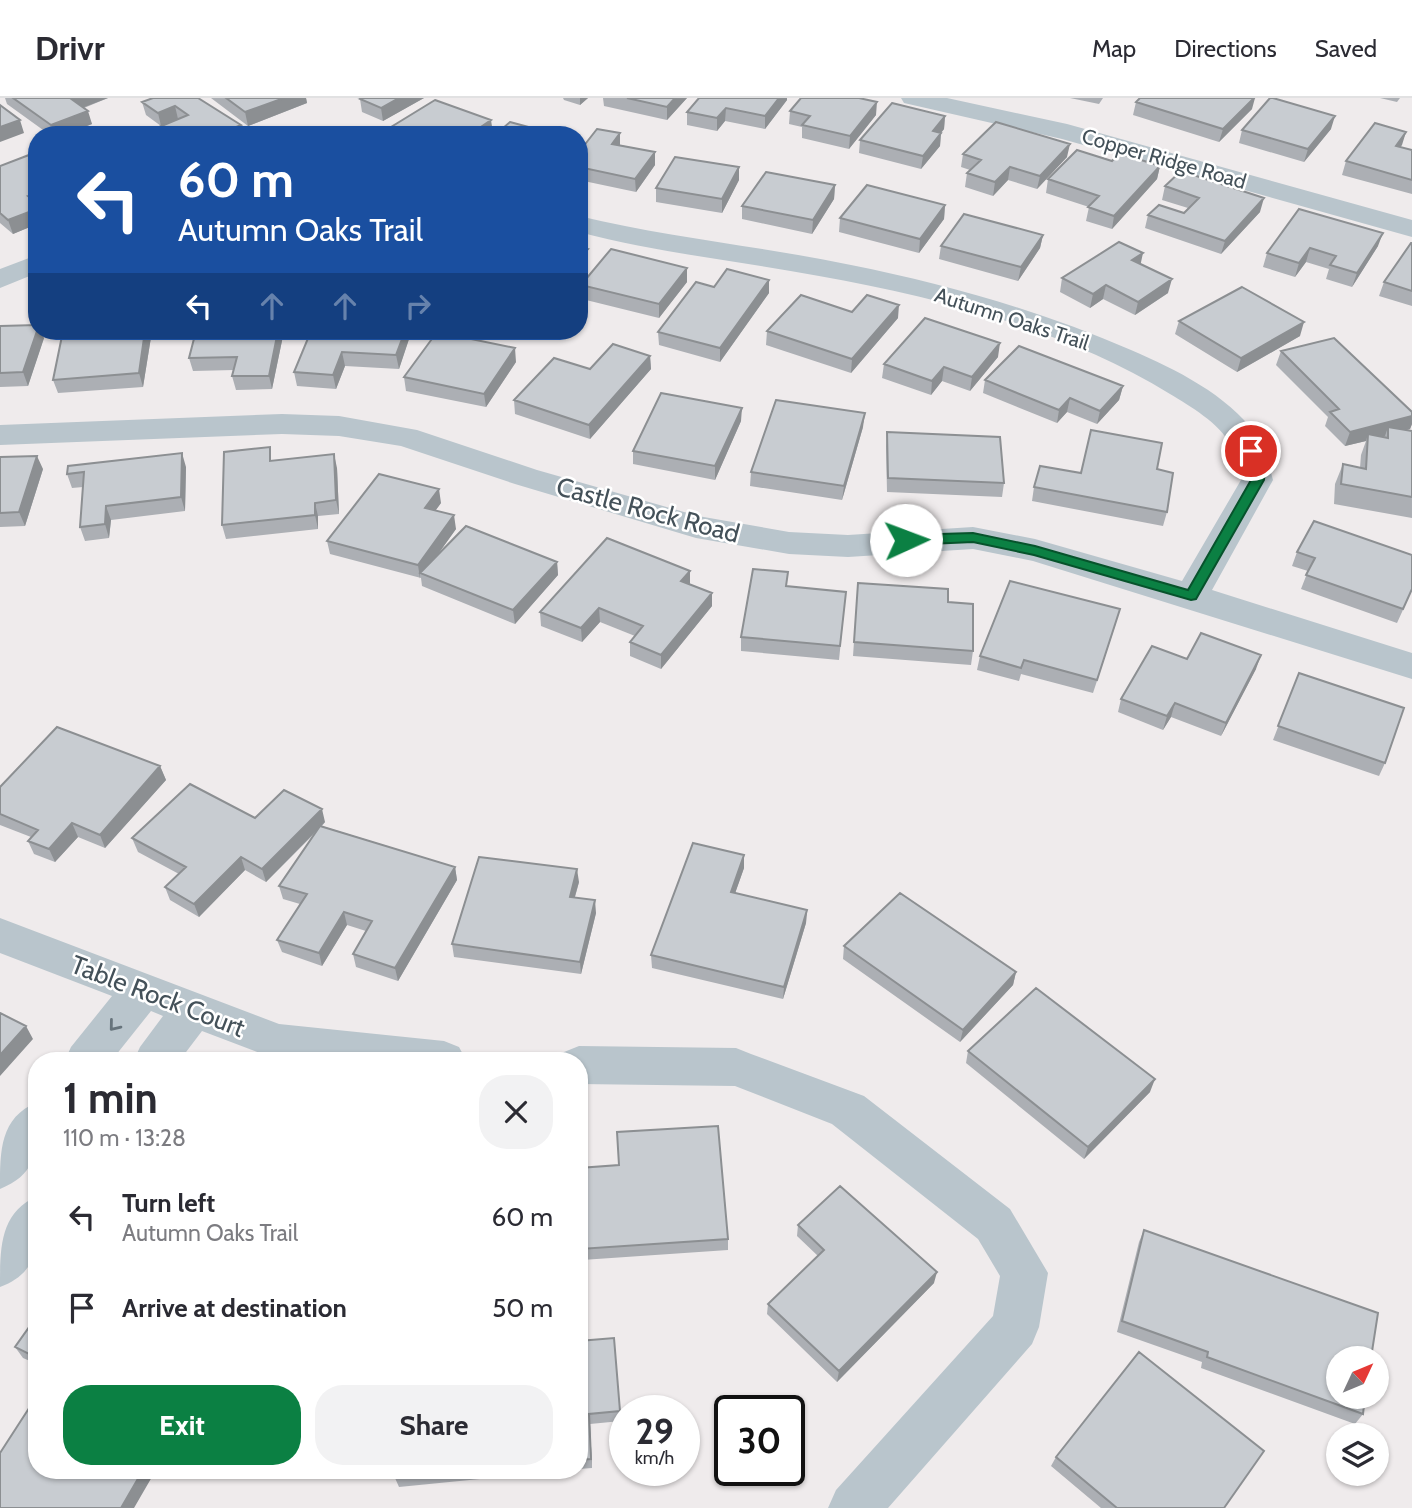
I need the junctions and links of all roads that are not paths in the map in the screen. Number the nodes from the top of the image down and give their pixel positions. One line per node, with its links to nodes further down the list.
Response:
1 (913, 98): 3 (street, Copper Ridge Road)
2 (588, 226): 7 (street, Autumn Oaks Trail)
3 (1412, 229)
4 (28, 267): 5 (street)
5 (0, 279)
6 (0, 435): 7 (street, Castle Rock Road)
7 (1191, 596): 8 (street, Castle Rock Road)
8 (1412, 666)
9 (0, 935): 10 (street, Table Rock Court)
10 (142, 991): 11 (street, Table Rock Court); 12 (street, one-way to 12)
11 (192, 1011): 13 (street); 14 (street, Table Rock Court)
12 (92, 1052)
13 (161, 1052)
14 (370, 1052)
15 (588, 1065): 20 (street)
16 (28, 1133): 17 (street)
17 (0, 1168)
18 (23, 1218): 19 (street)
19 (0, 1265)
20 (854, 1508)

